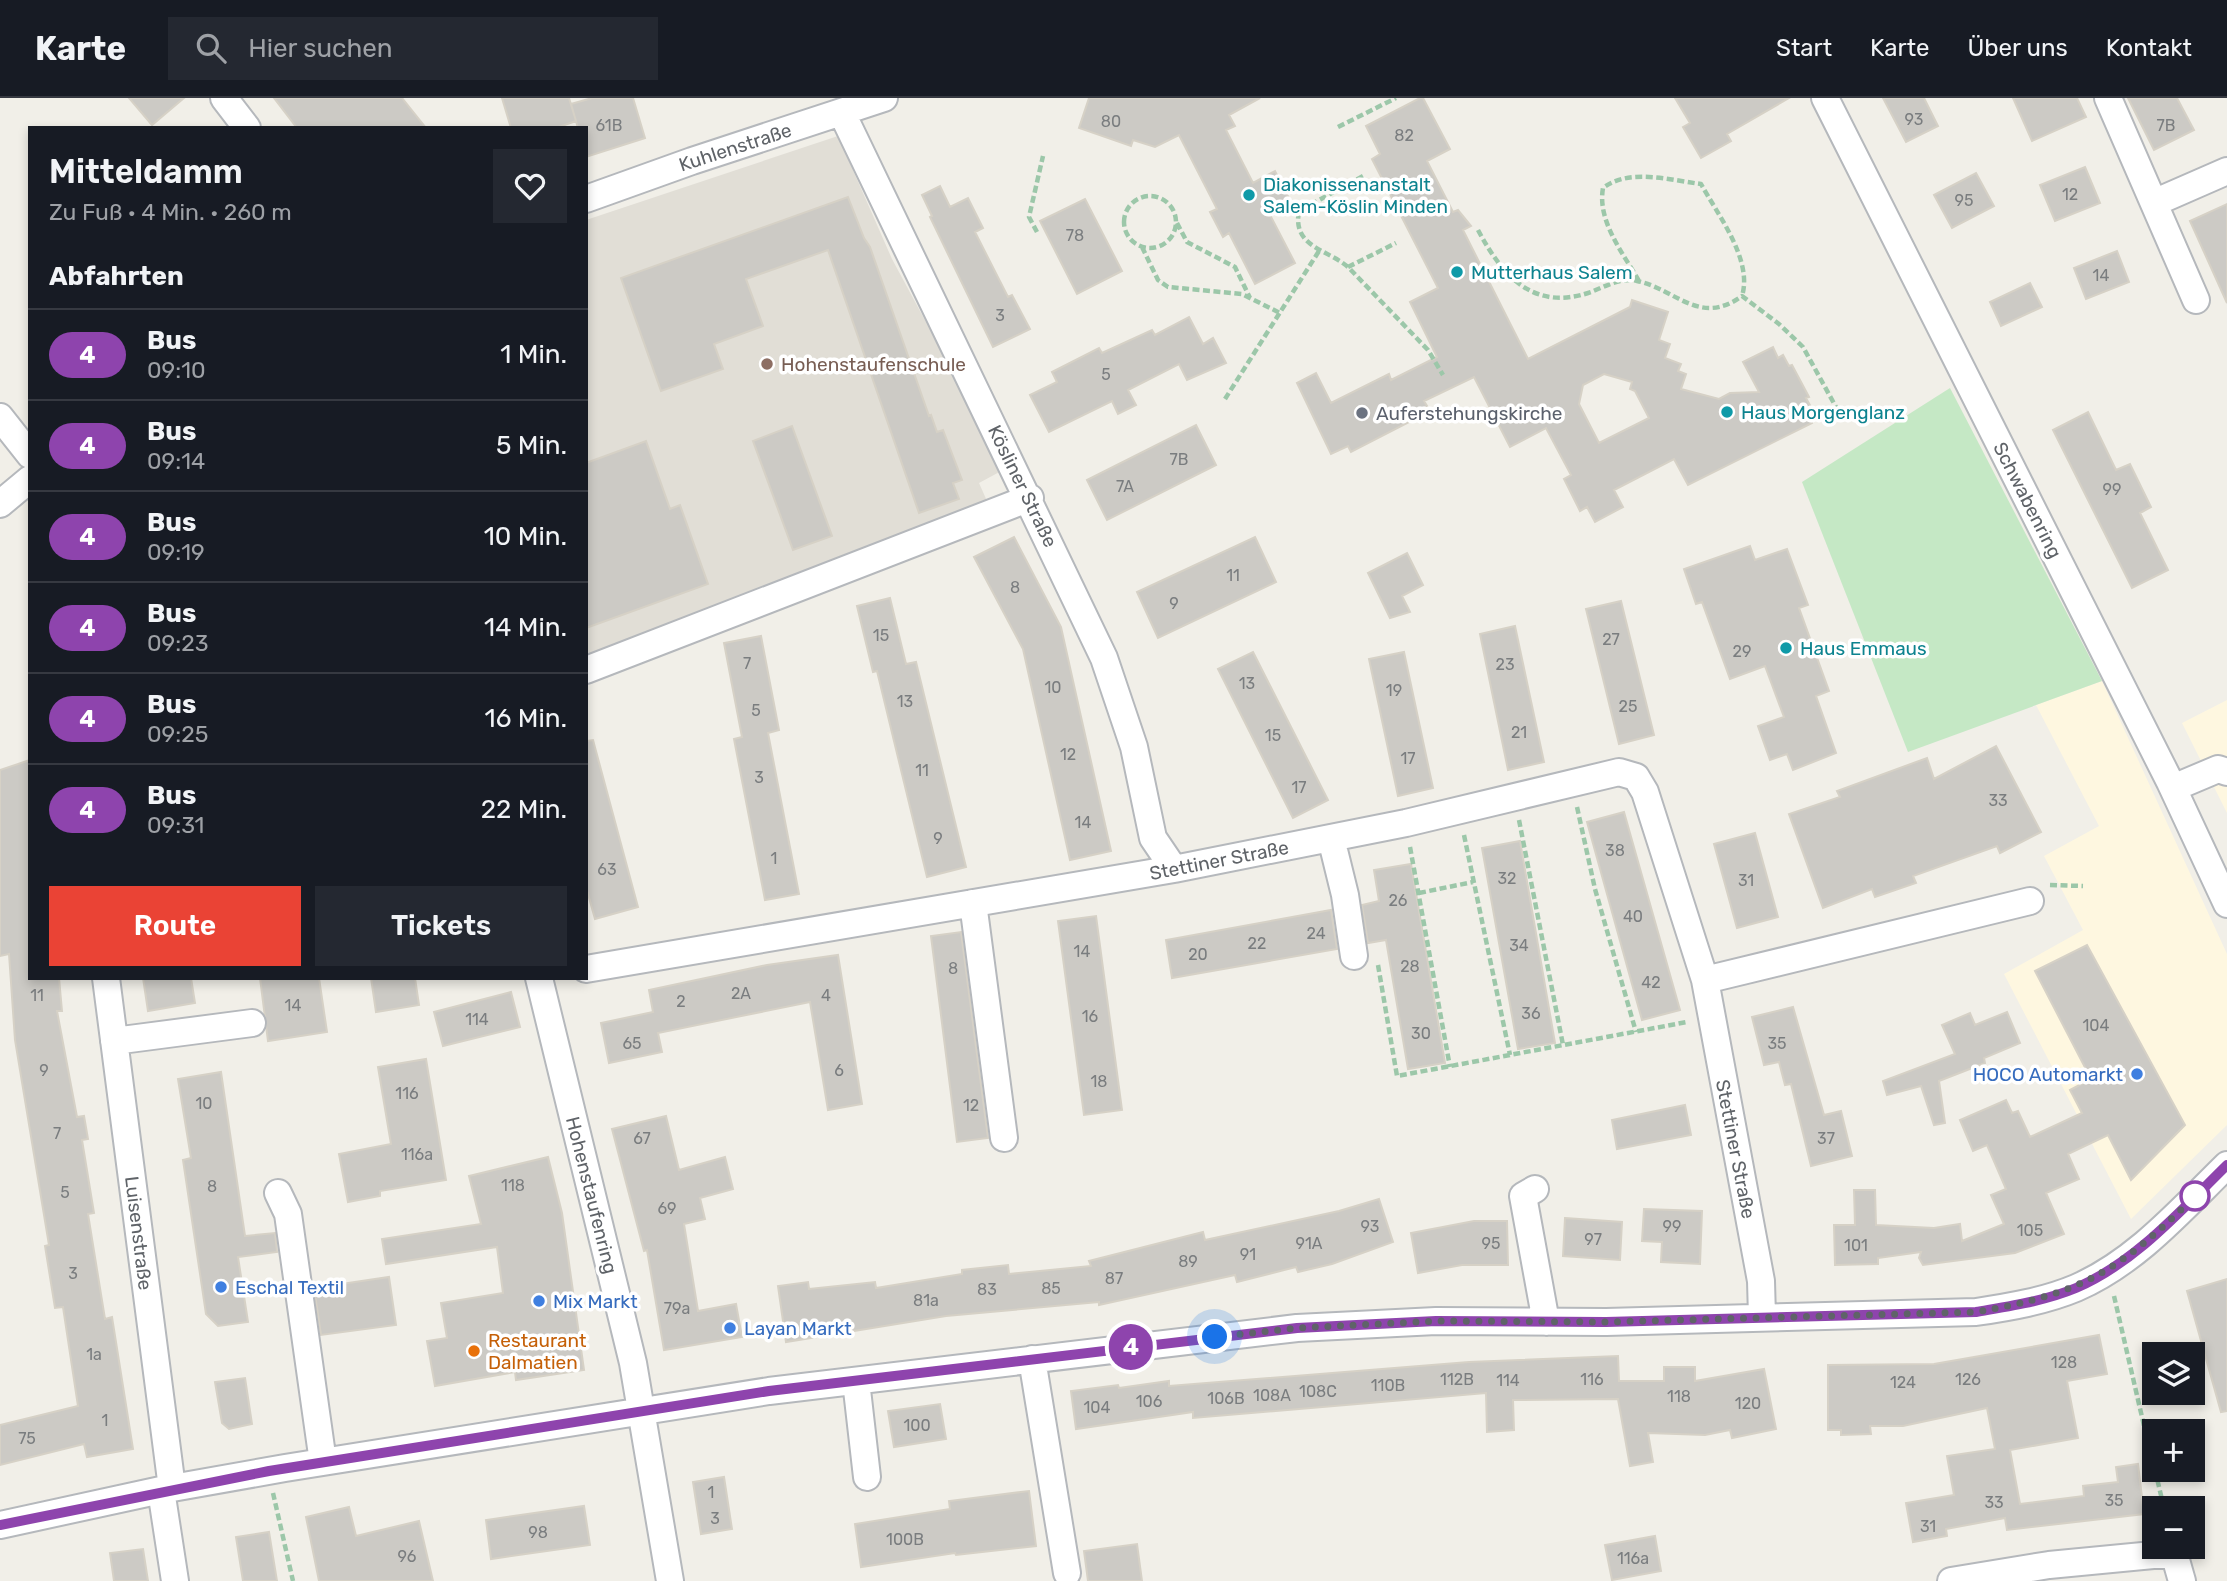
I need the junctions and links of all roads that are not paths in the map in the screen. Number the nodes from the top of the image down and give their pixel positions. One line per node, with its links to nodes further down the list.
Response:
1 (224, 98): 6 (street)
2 (884, 98): 5 (street, Kuhlenstraße)
3 (1825, 98): 18 (street, Schwabenring)
4 (2108, 98): 9 (street)
5 (842, 113): 8 (street, Kuhlenstraße); 14 (street, Kösliner Straße)
6 (245, 126)
7 (2227, 171): 9 (street)
8 (588, 198)
9 (2156, 202): 10 (street)
10 (2196, 300)
11 (0, 416): 12 (street)
12 (28, 452)
13 (28, 481): 15 (street)
14 (1030, 498): 16 (street); 20 (street, Kösliner Straße)
15 (0, 504)
16 (588, 669)
17 (2227, 772): 18 (street)
18 (2173, 788): 23 (street, Schwabenring)
19 (1331, 838): 20 (street, Stettiner Straße); 24 (street); 28 (street, Stettiner Straße)
20 (1174, 869): 22 (street, Stettiner Straße)
21 (2030, 901): 28 (street)
22 (973, 904): 25 (street, Stettiner Straße); 31 (street)
23 (2227, 904)
24 (1365, 955)
25 (588, 969)
26 (106, 980): 30 (street, Luisenstraße)
27 (539, 980): 39 (street, Hohenstaufenring)
28 (1705, 980): 35 (street, Stettiner Straße)
29 (252, 1023): 30 (street)
30 (114, 1041): 42 (street, Luisenstraße)
31 (1004, 1138)
32 (2227, 1165): 35 (street)
33 (1535, 1189): 36 (street)
34 (278, 1194): 40 (street)
35 (1762, 1317): 36 (street)
36 (1546, 1321): 37 (street)
37 (1032, 1359): 38 (street); 44 (street)
38 (856, 1381): 39 (street); 41 (street)
39 (642, 1412): 40 (street); 46 (street, Hohenstaufenring)
40 (323, 1462): 42 (street)
41 (867, 1477)
42 (167, 1489): 43 (street); 45 (street, Luisenstraße)
43 (0, 1525)
44 (1067, 1573)
45 (175, 1581)
46 (670, 1581)
47 (1951, 1581): 48 (street)
48 (2182, 1581)

